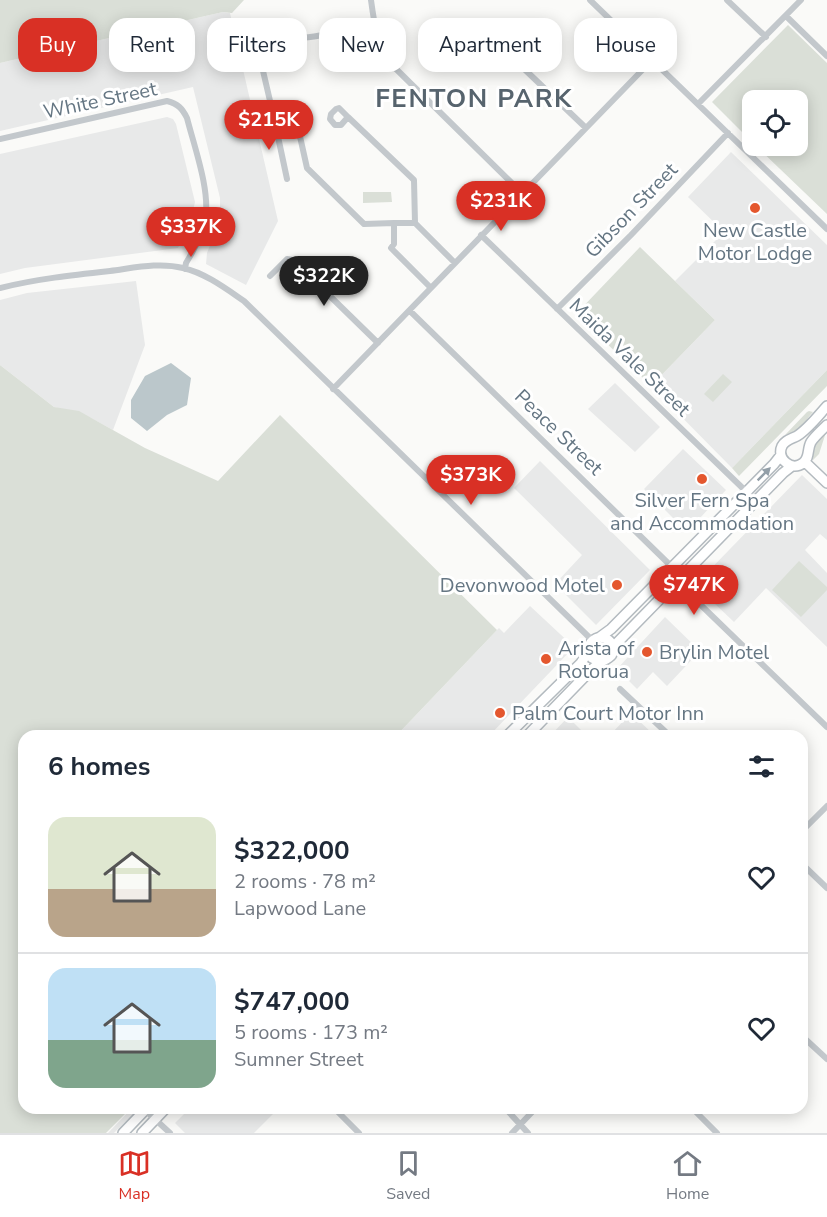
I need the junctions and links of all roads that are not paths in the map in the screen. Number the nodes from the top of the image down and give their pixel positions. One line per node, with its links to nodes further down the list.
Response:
1 (371, 0): 6 (street)
2 (591, 0): 7 (street)
3 (727, 0): 8 (street)
4 (801, 0): 5 (street)
5 (786, 16): 8 (street); 9 (street)
6 (373, 18)
7 (609, 18)
8 (766, 37): 15 (street)
9 (827, 56)
10 (263, 72): 17 (street)
11 (399, 72): 22 (street)
12 (527, 72): 18 (street)
13 (640, 72): 18 (street)
14 (665, 72): 15 (street)
15 (698, 104): 19 (street)
16 (348, 117): 24 (street)
17 (274, 118): 21 (street); 23 (street)
18 (586, 128): 22 (street)
19 (728, 133): 25 (street); 32 (street, Gibson Street)
20 (0, 139): 28 (street, White Street)
21 (287, 179)
22 (522, 193): 26 (street)
23 (394, 223): 24 (street); 31 (street)
24 (415, 223): 27 (street)
25 (827, 230)
26 (481, 236): 27 (street); 32 (street, Maida Vale Street)
27 (455, 263): 31 (street)
28 (185, 268): 30 (street); 35 (street)
29 (270, 276): 34 (street)
30 (0, 288)
31 (431, 288): 33 (street)
32 (557, 309): 44 (street, Maida Vale Street)
33 (410, 310): 34 (street); 46 (street, Peace Street)
34 (378, 343): 35 (street)
35 (333, 389): 48 (street)
36 (827, 406): 38 (main road)
37 (827, 425): 39 (main road)
38 (792, 438): 39 (main road); 40 (main road)
39 (809, 451): 41 (main road)
40 (781, 455): 42 (main road); 44 (main road, one-way to 40)
41 (805, 462): 42 (main road); 43 (main road)
42 (792, 466): 45 (main road)
43 (827, 483)
44 (746, 492): 45 (street, Maida Vale Street); 46 (main road)
45 (756, 501): 47 (main road)
46 (672, 567): 47 (street, Peace Street); 48 (main road)
47 (677, 582): 49 (main road); 53 (street)
48 (596, 639): 49 (main road); 50 (main road)
49 (613, 647): 51 (main road)
50 (588, 652): 51 (main road); 54 (main road)
51 (600, 662): 55 (main road)
52 (620, 689): 56 (street)
53 (827, 728)
54 (513, 730)
55 (533, 730)
56 (664, 730)
57 (827, 806): 58 (street)
58 (808, 825)
59 (808, 870): 60 (street)
60 (827, 888)
61 (808, 1042): 62 (street)
62 (827, 1059)
63 (141, 1114): 72 (main road)
64 (151, 1114): 70 (street)
65 (161, 1114): 70 (main road)
66 (340, 1114): 75 (street)
67 (511, 1114): 71 (street)
68 (531, 1114): 71 (street)
69 (698, 1114): 78 (street)
70 (156, 1119): 73 (main road); 74 (street)
71 (521, 1125): 76 (street); 77 (street)
72 (123, 1133)
73 (142, 1133)
74 (170, 1133)
75 (359, 1133)
76 (512, 1133)
77 (528, 1133)
78 (717, 1133)

